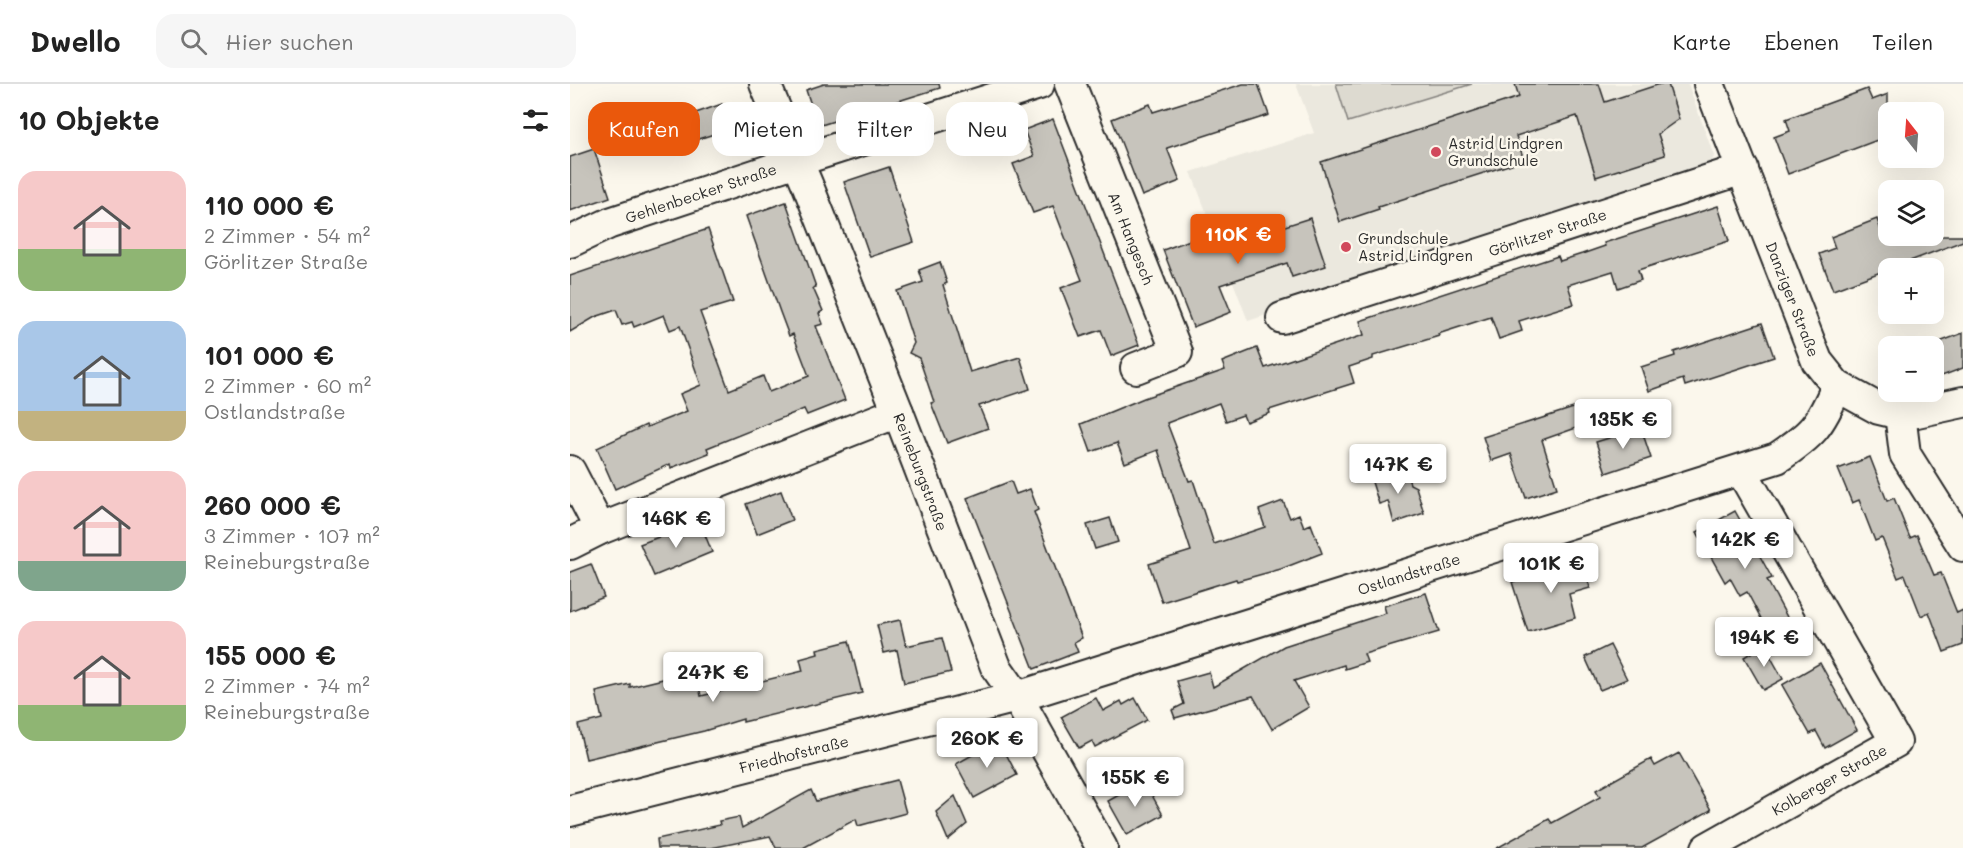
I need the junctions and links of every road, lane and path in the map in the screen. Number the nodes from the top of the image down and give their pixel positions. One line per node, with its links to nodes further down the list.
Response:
1 (765, 84): 5 (street, Reineburgstraße)
2 (1039, 84): 5 (street, Gehlenbecker Straße)
3 (1070, 84): 9 (street, Am Hangesch)
4 (1709, 84): 6 (street, Danziger Straße)
5 (797, 161): 7 (street, Gehlenbecker Straße); 12 (street, Reineburgstraße)
6 (1743, 169): 8 (street, Görlitzer Straße); 10 (street, Danziger Straße)
7 (570, 242)
8 (1282, 318)
9 (1136, 369)
10 (1837, 386): 13 (street, Danziger Straße); 14 (street, Ostlandstraße)
11 (1963, 402): 13 (street, Danziger Straße)
12 (898, 412): 16 (street); 19 (street, Reineburgstraße)
13 (1900, 414): 18 (street)
14 (1741, 470): 19 (street, Ostlandstraße); 22 (street, Kolberger Straße)
15 (570, 471): 16 (street)
16 (600, 529): 17 (street)
17 (570, 544)
18 (1963, 546)
19 (1017, 696): 20 (street, Friedhofstraße); 21 (street, Reineburgstraße)
20 (570, 811)
21 (1102, 848)
22 (1707, 848)

